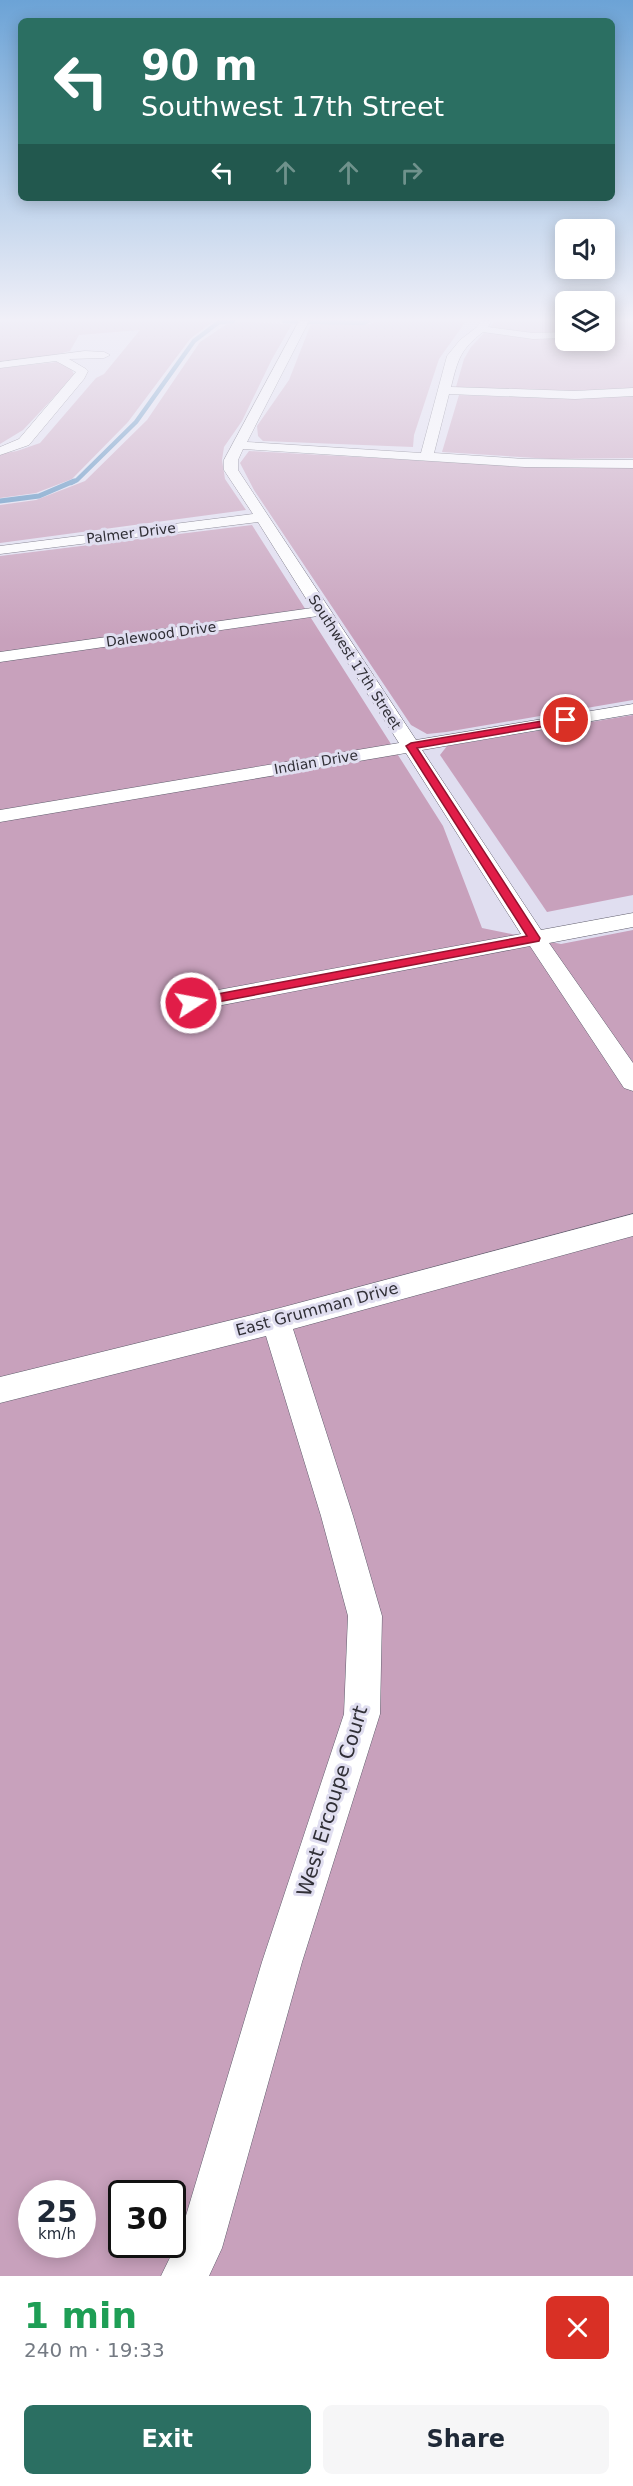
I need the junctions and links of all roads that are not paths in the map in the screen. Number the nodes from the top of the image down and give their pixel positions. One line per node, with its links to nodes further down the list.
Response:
1 (37, 427): 5 (street)
2 (248, 427): 4 (street, Southwest 17th Street)
3 (435, 427): 6 (street)
4 (239, 445): 6 (street); 8 (street, Southwest 17th Street)
5 (0, 451)
6 (427, 455): 7 (street)
7 (633, 464)
8 (262, 517): 9 (street, Palmer Drive); 10 (street, Southwest 17th Street)
9 (0, 550)
10 (321, 610): 11 (street, Dalewood Drive); 13 (street, Southwest 17th Street)
11 (0, 657)
12 (633, 709): 13 (street, Indian Drive)
13 (411, 746): 14 (street, Indian Drive); 16 (street, Southwest 17th Street)
14 (0, 816)
15 (633, 920): 16 (street)
16 (535, 938): 17 (street); 18 (street, Southwest 17th Street)
17 (191, 1003)
18 (633, 1082)
19 (633, 1226): 20 (street, East Grumman Drive)
20 (276, 1321): 21 (street, East Grumman Drive); 22 (street, West Ercoupe Court)
21 (0, 1390)
22 (184, 2276)

